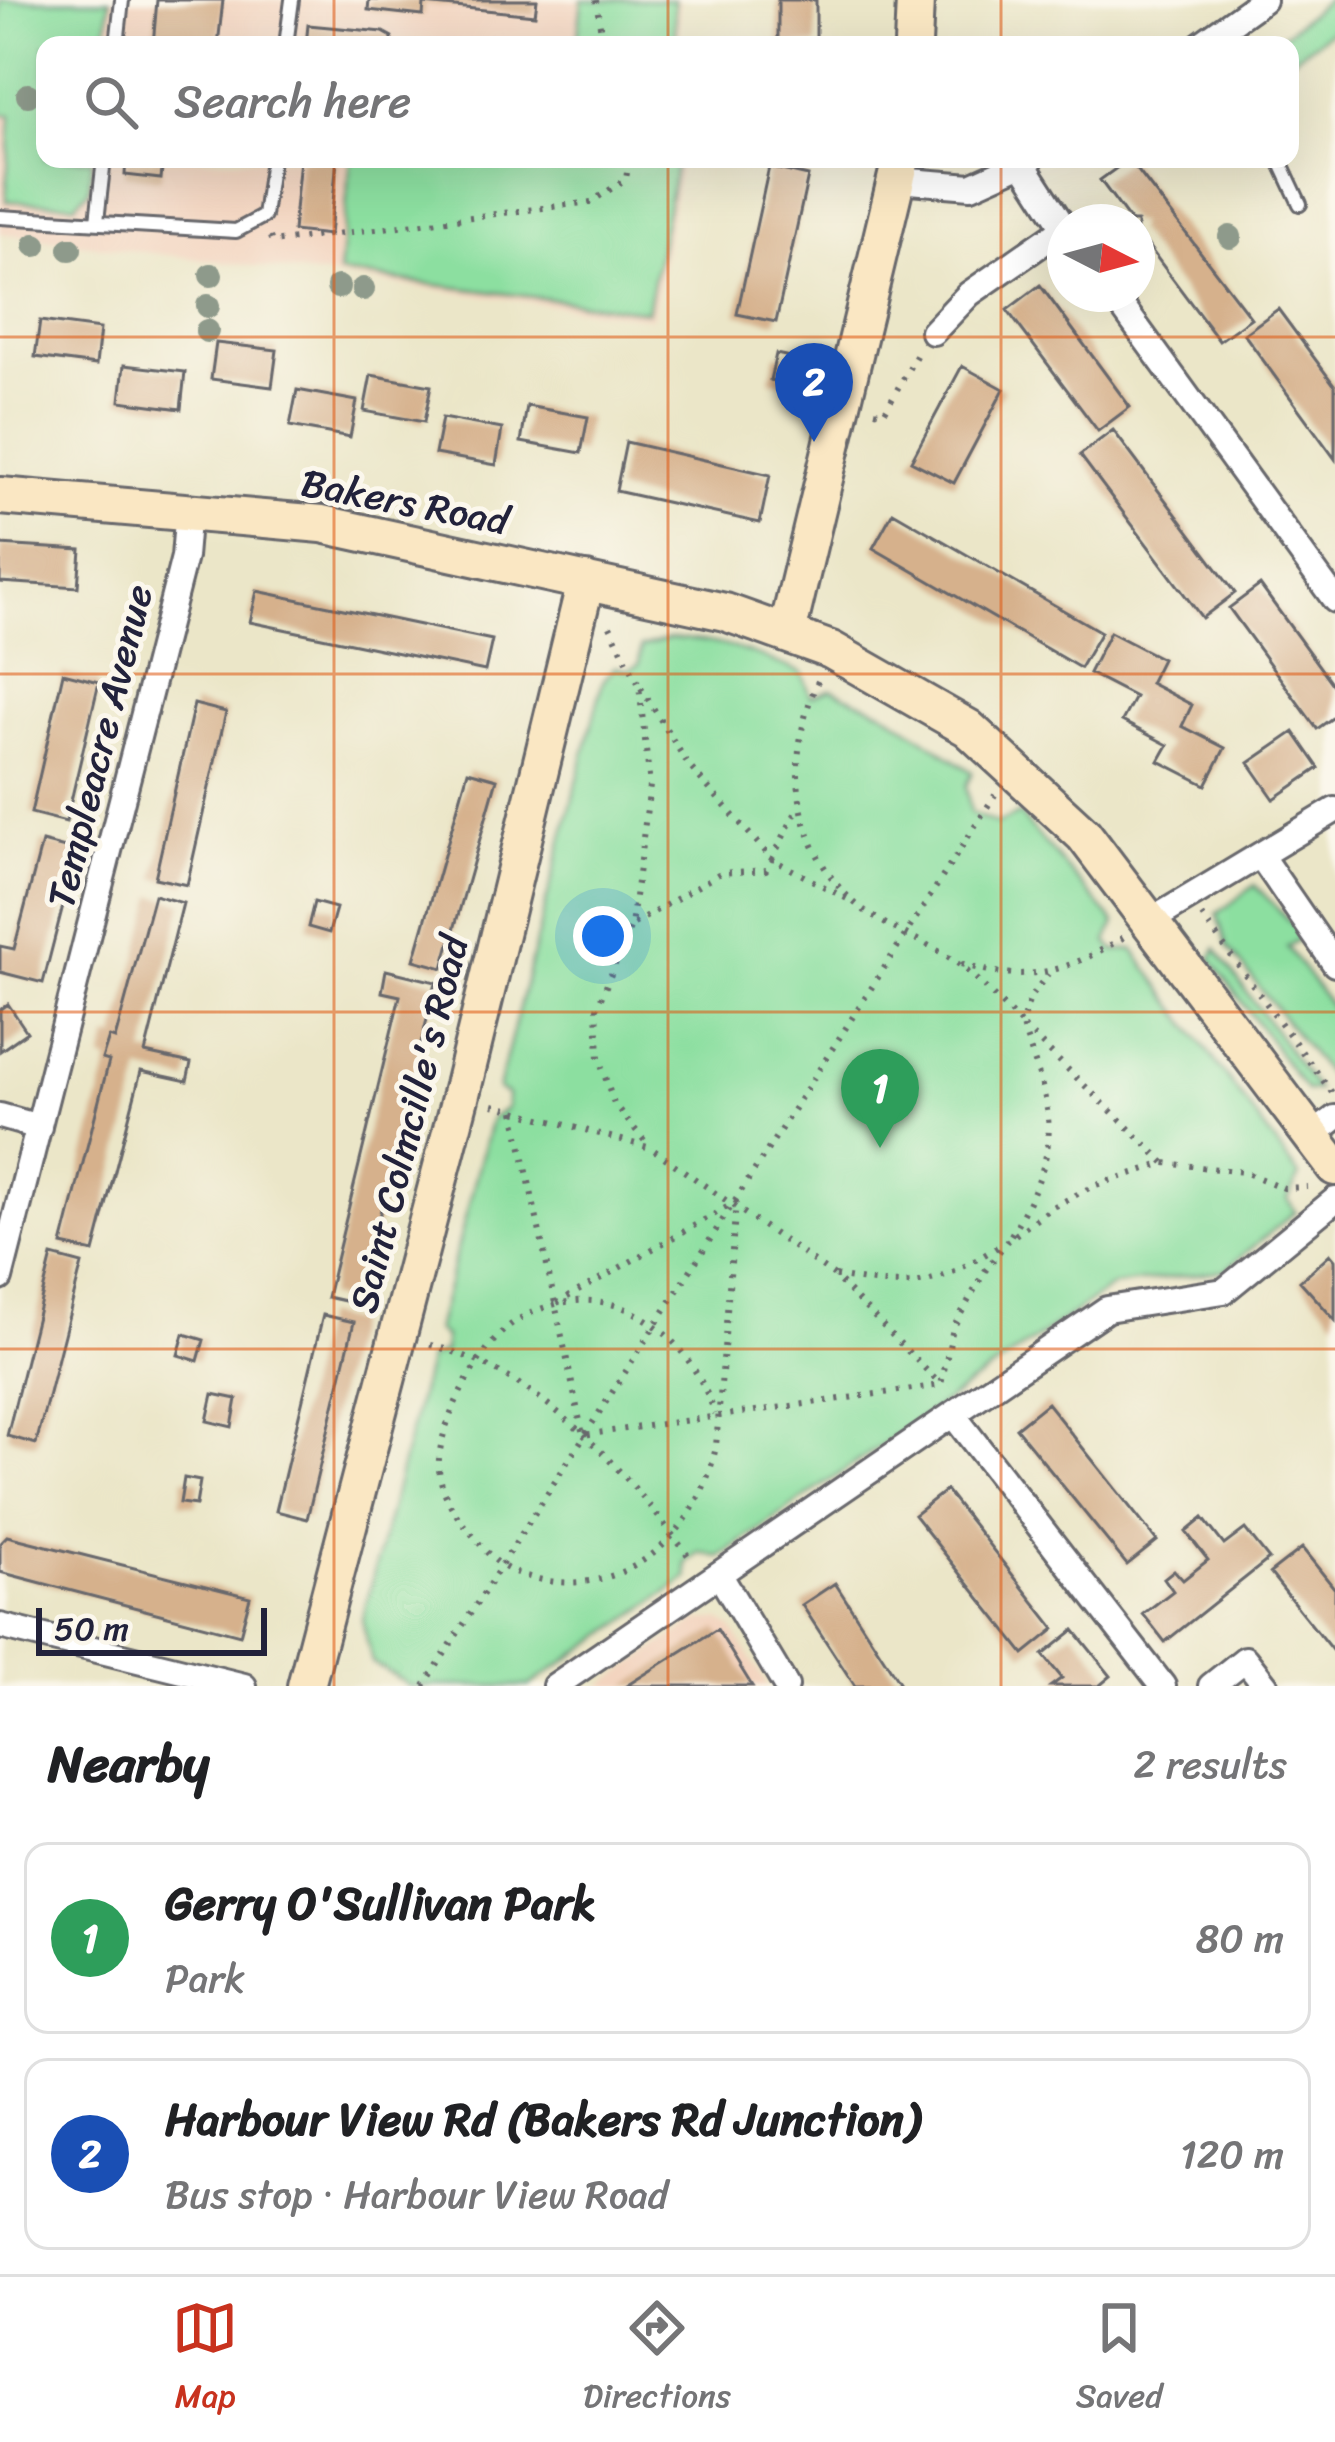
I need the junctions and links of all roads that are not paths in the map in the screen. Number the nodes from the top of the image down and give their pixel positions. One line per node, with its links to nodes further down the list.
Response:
1 (122, 0): 5 (lane)
2 (292, 0): 6 (lane)
3 (915, 0): 7 (street)
4 (1263, 0): 8 (street)
5 (118, 36)
6 (287, 36)
7 (913, 36)
8 (1220, 36)
9 (103, 168): 18 (lane)
10 (271, 168): 18 (lane)
11 (1013, 168): 14 (street)
12 (1030, 168): 16 (street)
13 (1283, 168): 15 (lane)
14 (899, 169): 26 (street)
15 (1300, 203)
16 (1051, 204)
17 (0, 217): 18 (lane)
18 (97, 220)
19 (1047, 240): 21 (street)
20 (1126, 312): 25 (street)
21 (933, 332)
22 (0, 496): 23 (street, Bakers Road)
23 (188, 509): 24 (street, Bakers Road); 32 (street, Templeacre Avenue)
24 (586, 580): 26 (street, Bakers Road); 40 (street, Saint Colmcille's Road)
25 (1335, 600)
26 (787, 633): 29 (street, Bakers Road)
27 (1335, 810): 28 (street)
28 (1262, 858): 29 (street); 30 (street)
29 (1152, 920): 33 (street, Bakers Road)
30 (1335, 964)
31 (0, 1116): 32 (street)
32 (39, 1127): 35 (street, Templeacre Avenue)
33 (1322, 1127): 34 (street, Bakers Road)
34 (1329, 1185): 36 (street)
35 (0, 1278)
36 (954, 1416): 37 (street); 43 (street)
37 (713, 1578): 41 (street); 42 (street)
38 (0, 1626): 39 (street)
39 (244, 1686)
40 (306, 1686)
41 (555, 1686)
42 (786, 1686)
43 (1163, 1686)
44 (1210, 1686): 45 (street)
45 (1266, 1686)

